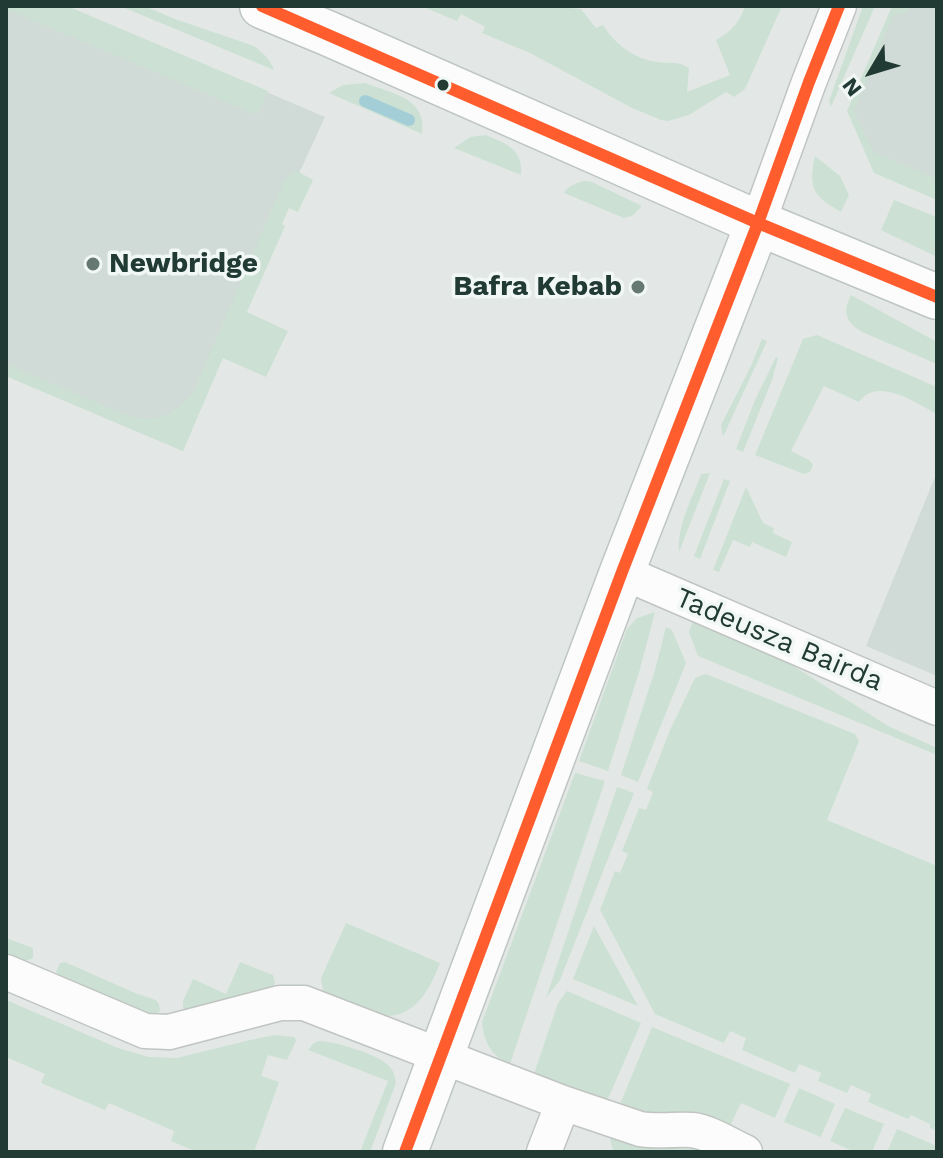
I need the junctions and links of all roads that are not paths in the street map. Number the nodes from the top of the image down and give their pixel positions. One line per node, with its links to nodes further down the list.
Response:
1 (262, 6): 3 (street)
2 (839, 6): 3 (street)
3 (758, 223): 4 (street); 5 (street)
4 (937, 297)
5 (622, 572): 6 (street, Tadeusza Bairda); 8 (street)
6 (937, 708)
7 (6, 972): 8 (street)
8 (442, 1056): 9 (street); 10 (street)
9 (563, 1103): 11 (street); 12 (street)
10 (405, 1152)
11 (544, 1152)
12 (745, 1152)

